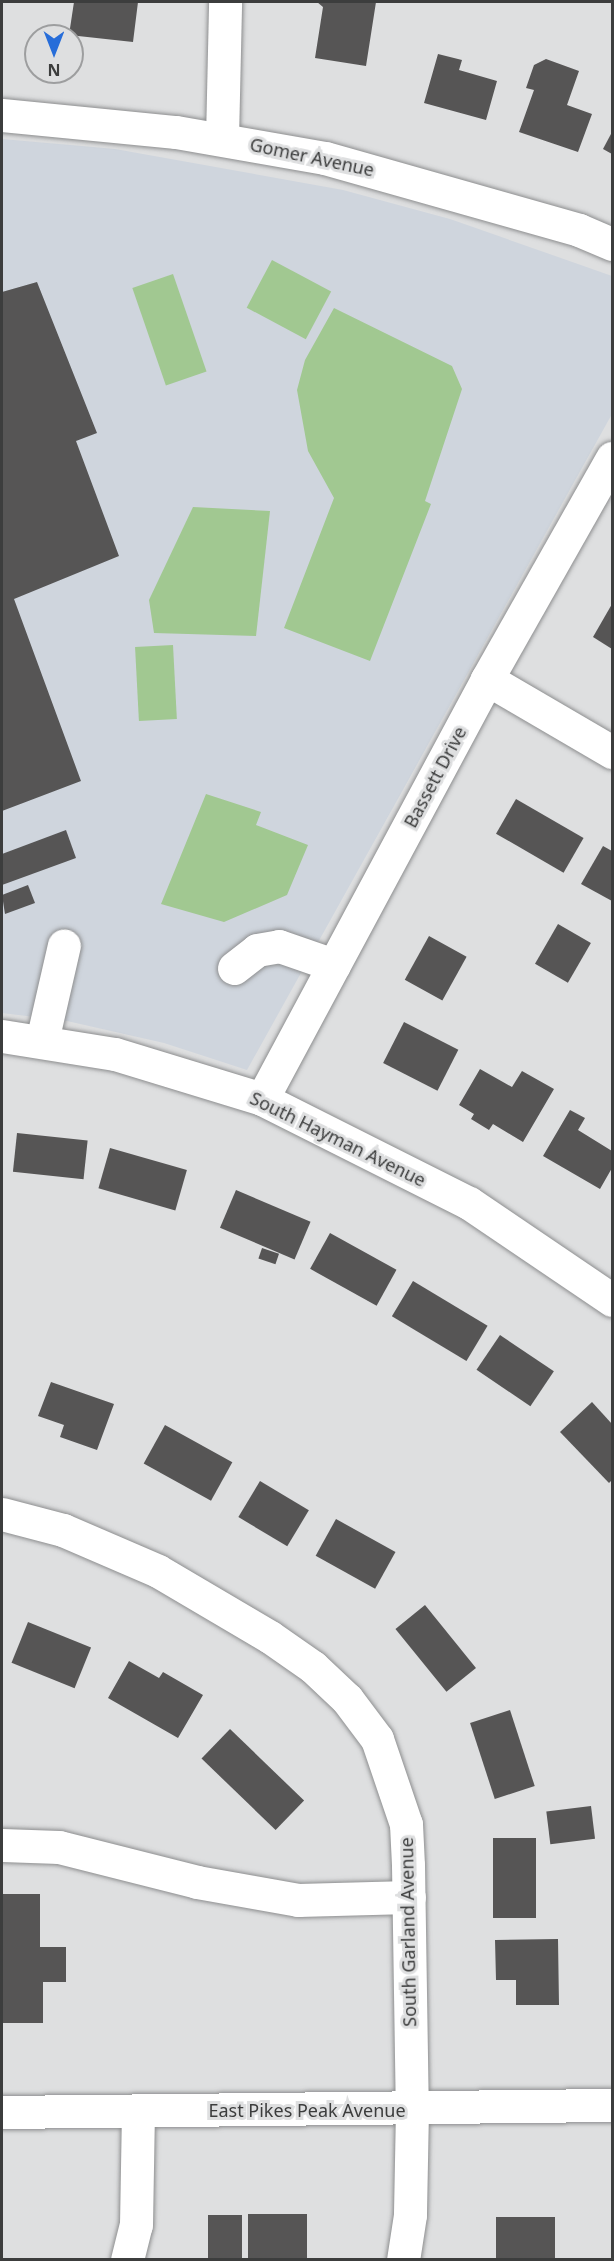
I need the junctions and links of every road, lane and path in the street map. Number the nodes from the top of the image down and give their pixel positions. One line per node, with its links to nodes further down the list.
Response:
1 (225, 2): 3 (street)
2 (2, 115): 3 (street, Gomer Avenue)
3 (222, 138): 4 (street, Gomer Avenue)
4 (612, 244)
5 (612, 458): 6 (street, Bassett Drive)
6 (487, 679): 7 (street); 9 (street, Bassett Drive)
7 (612, 752)
8 (64, 945): 12 (street)
9 (334, 965): 10 (street); 13 (street, Bassett Drive)
10 (234, 968)
11 (2, 1036): 12 (street, South Hayman Avenue)
12 (42, 1041): 13 (street, South Hayman Avenue)
13 (262, 1099): 14 (street, South Hayman Avenue)
14 (612, 1300)
15 (2, 1514): 17 (street, South Garland Avenue)
16 (2, 1845): 17 (street)
17 (409, 1897): 19 (street, South Garland Avenue)
18 (612, 2105): 19 (street, East Pikes Peak Avenue)
19 (412, 2109): 20 (street, East Pikes Peak Avenue); 23 (street, South Garland Avenue)
20 (138, 2111): 21 (street, East Pikes Peak Avenue); 22 (street)
21 (2, 2112)
22 (127, 2259)
23 (403, 2259)

